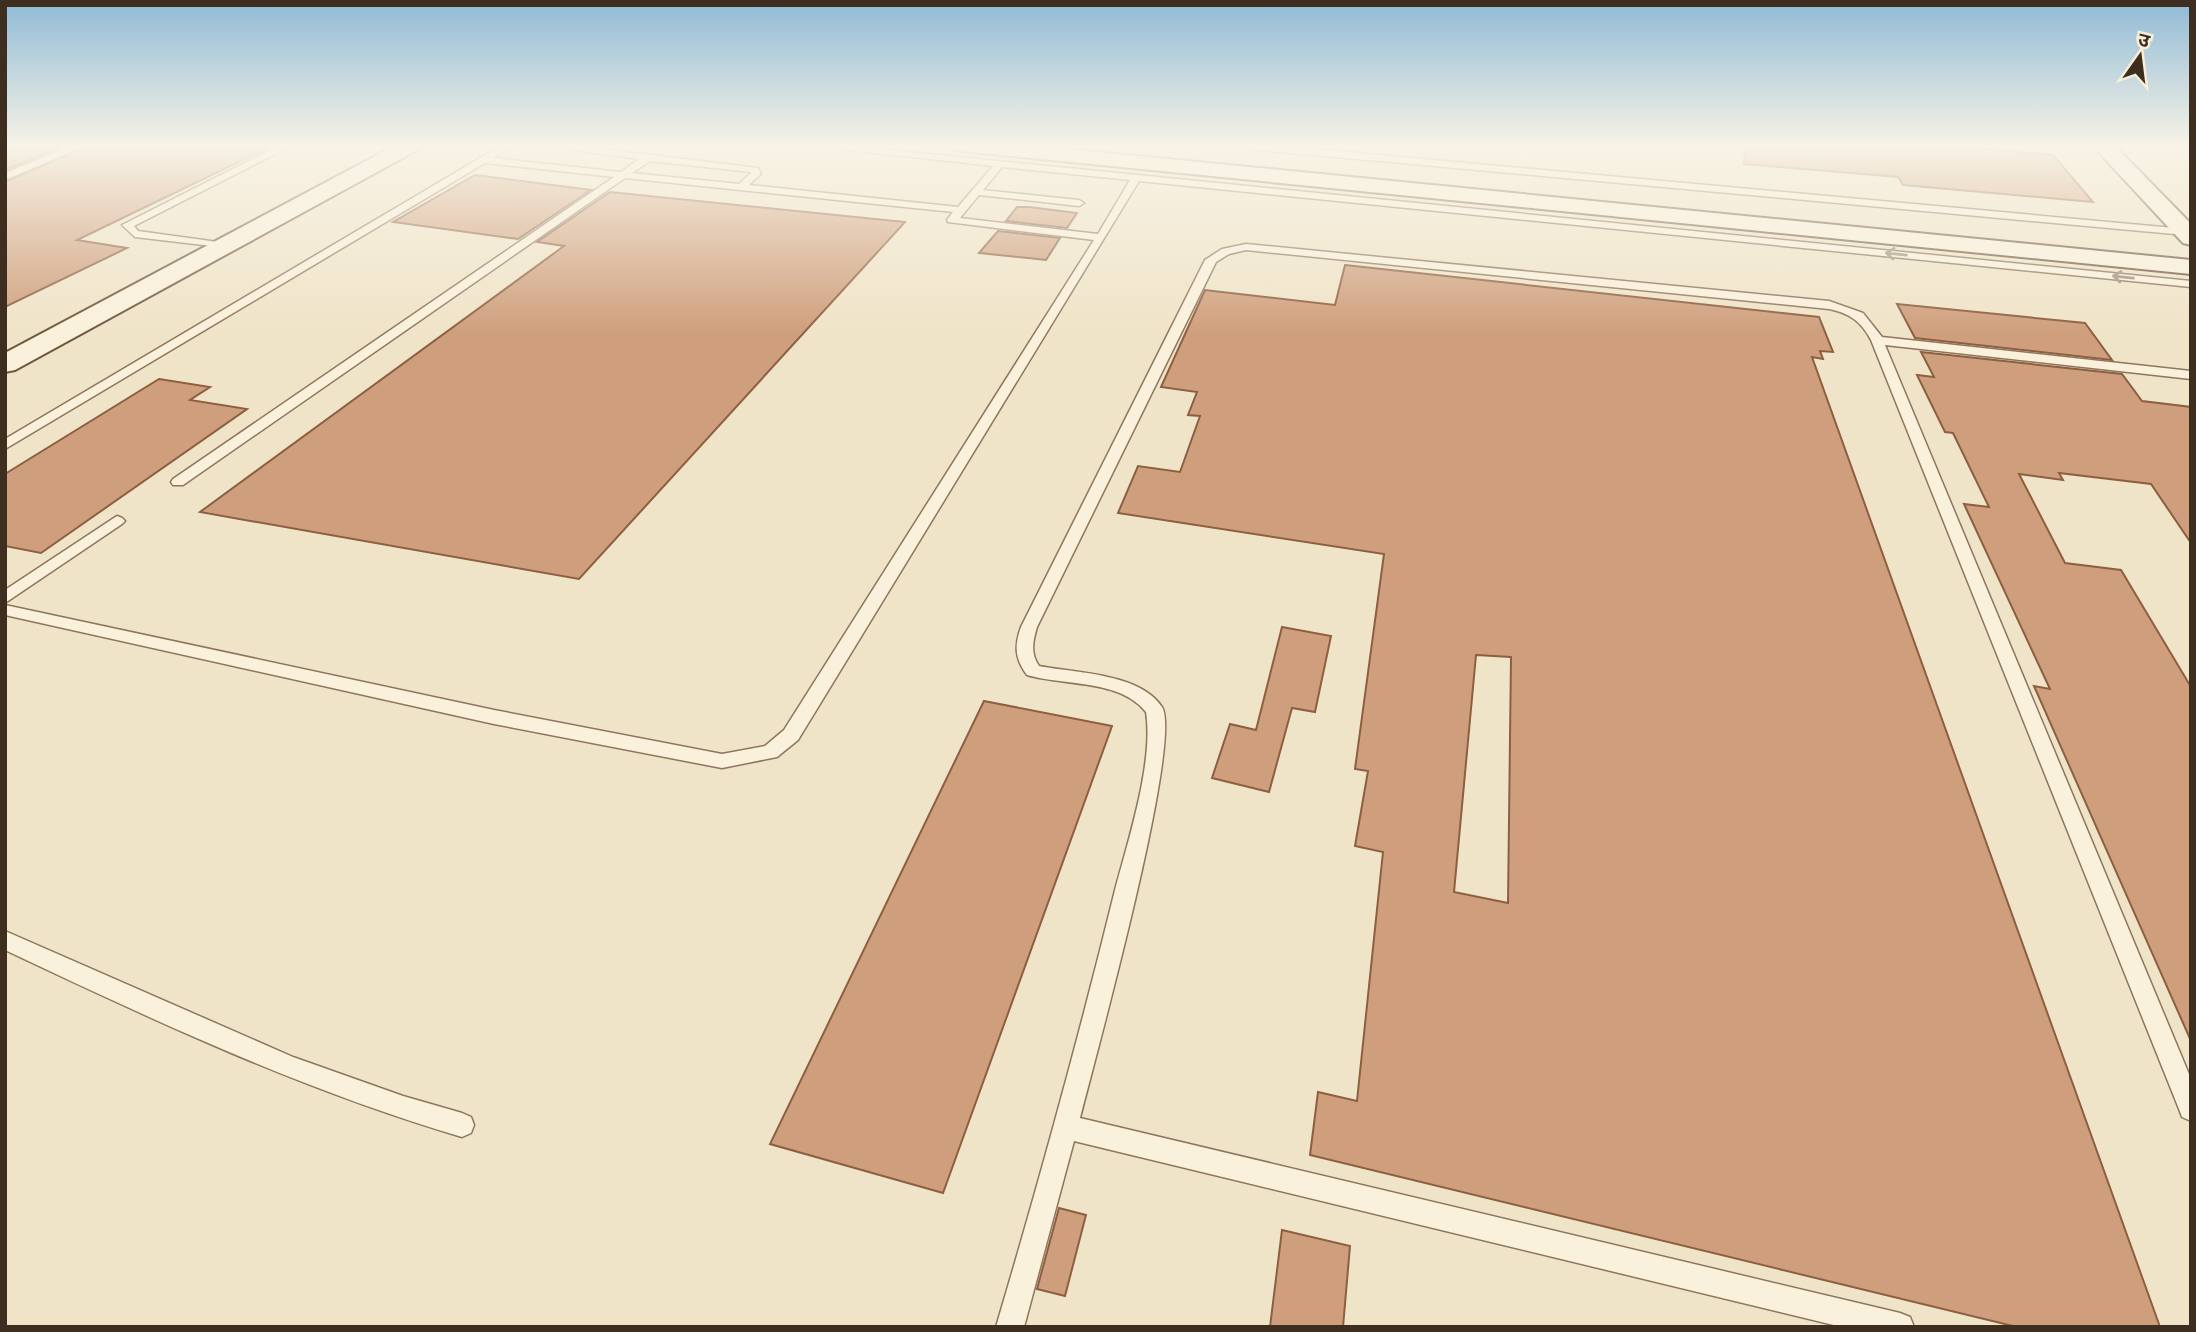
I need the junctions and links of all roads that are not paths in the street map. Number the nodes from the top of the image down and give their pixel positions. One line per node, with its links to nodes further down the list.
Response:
1 (163, 207): 16 (lane)
2 (297, 207): 16 (street)
3 (402, 207): 22 (lane)
4 (577, 207): 23 (lane)
5 (932, 207): 13 (lane)
6 (962, 207): 13 (lane)
7 (1119, 207): 14 (lane)
8 (1426, 207): 18 (lane, one-way to 8)
9 (1588, 207): 17 (street)
10 (1820, 207): 15 (street)
11 (1860, 207): 15 (lane)
12 (2159, 207): 15 (street)
13 (959, 210): 14 (lane)
14 (1101, 239): 26 (lane)
15 (2189, 240)
16 (225, 246): 20 (street)
17 (2191, 267)
18 (2191, 284)
19 (1877, 340): 21 (lane); 28 (lane); 31 (lane)
20 (5, 364)
21 (2191, 375)
22 (5, 445)
23 (177, 482)
24 (117, 521): 25 (lane)
25 (5, 598)
26 (5, 610)
27 (5, 940): 30 (lane)
28 (2182, 1069): 29 (lane)
29 (2191, 1109)
30 (462, 1125)
31 (1068, 1127): 32 (lane); 33 (lane)
32 (1010, 1327)
33 (1900, 1327)

